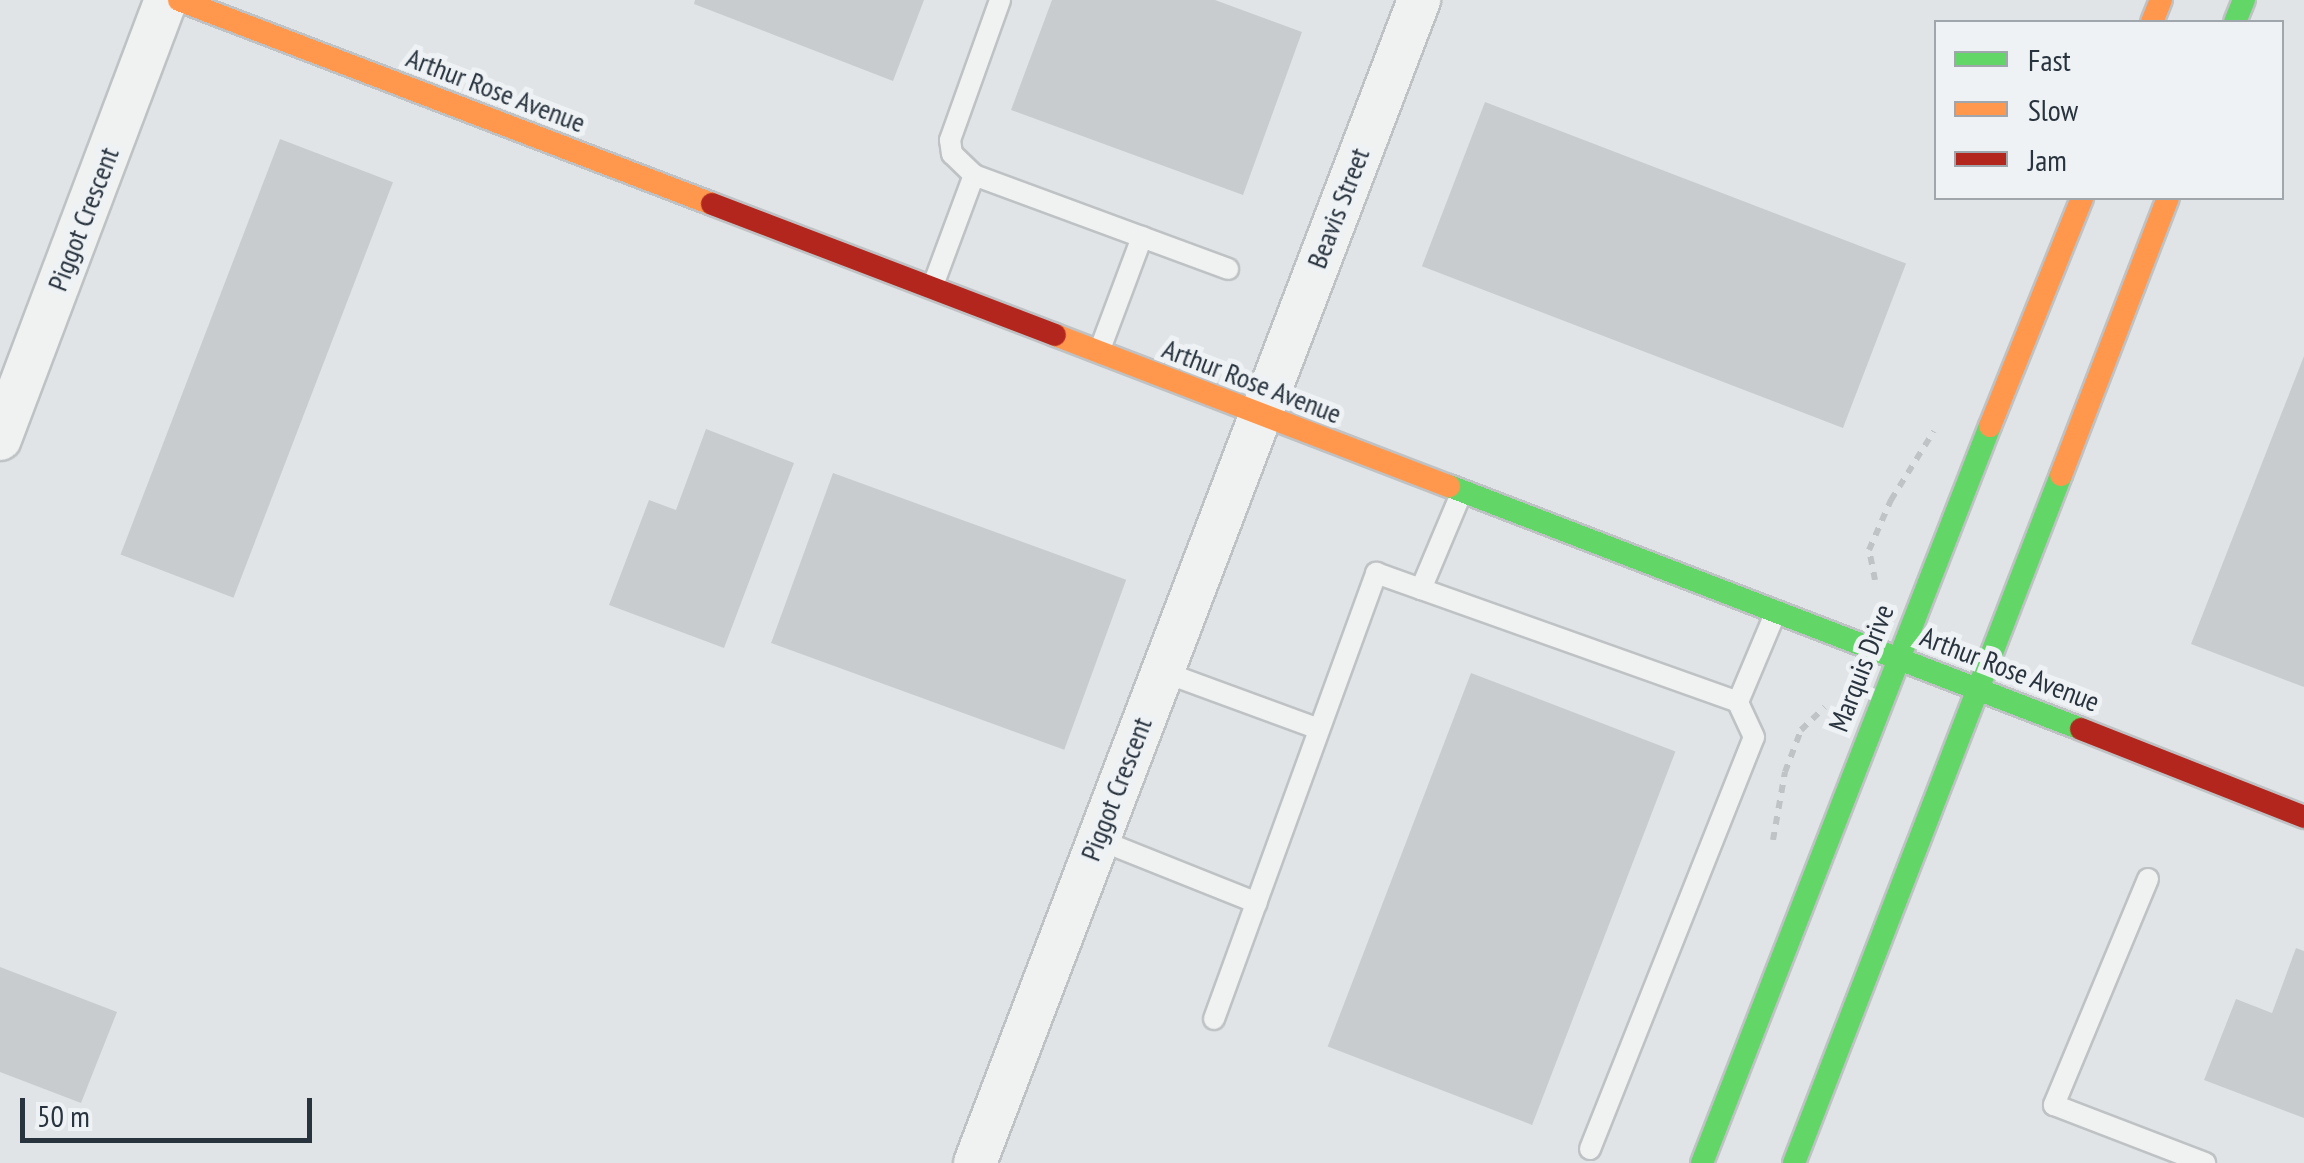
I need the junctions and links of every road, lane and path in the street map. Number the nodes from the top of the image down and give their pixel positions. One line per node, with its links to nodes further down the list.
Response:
1 (166, 0): 13 (street, Piggot Crescent)
2 (179, 0): 10 (street, Arthur Rose Avenue)
3 (1000, 0): 5 (lane)
4 (1419, 0): 12 (street, Beavis Street)
5 (974, 175): 8 (lane); 10 (lane)
6 (2081, 200): 17 (street, Marquis Drive)
7 (2167, 200): 19 (street)
8 (1142, 237): 9 (lane); 11 (lane)
9 (1228, 269)
10 (932, 290): 11 (street, Arthur Rose Avenue)
11 (1098, 354): 12 (street, Arthur Rose Avenue)
12 (1258, 415): 14 (street, Arthur Rose Avenue); 18 (street, Piggot Crescent)
13 (0, 438)
14 (1462, 492): 15 (lane); 16 (street, Arthur Rose Avenue)
15 (1422, 589): 20 (lane); 21 (lane)
16 (1776, 612): 17 (street, Arthur Rose Avenue); 20 (lane)
17 (1897, 657): 19 (street, Arthur Rose Avenue); 29 (street, Marquis Drive)
18 (1161, 671): 21 (lane); 23 (street, Piggot Crescent)
19 (1978, 688): 22 (street, Arthur Rose Avenue); 30 (street)
20 (1738, 702): 27 (lane)
21 (1319, 728): 25 (lane)
22 (2304, 818)
23 (1098, 838): 25 (lane); 28 (street, Piggot Crescent)
24 (2148, 879): 31 (lane)
25 (1256, 903): 26 (lane)
26 (1214, 1019)
27 (1590, 1150)
28 (975, 1163)
29 (1702, 1163)
30 (1794, 1163)
31 (2204, 1163)

